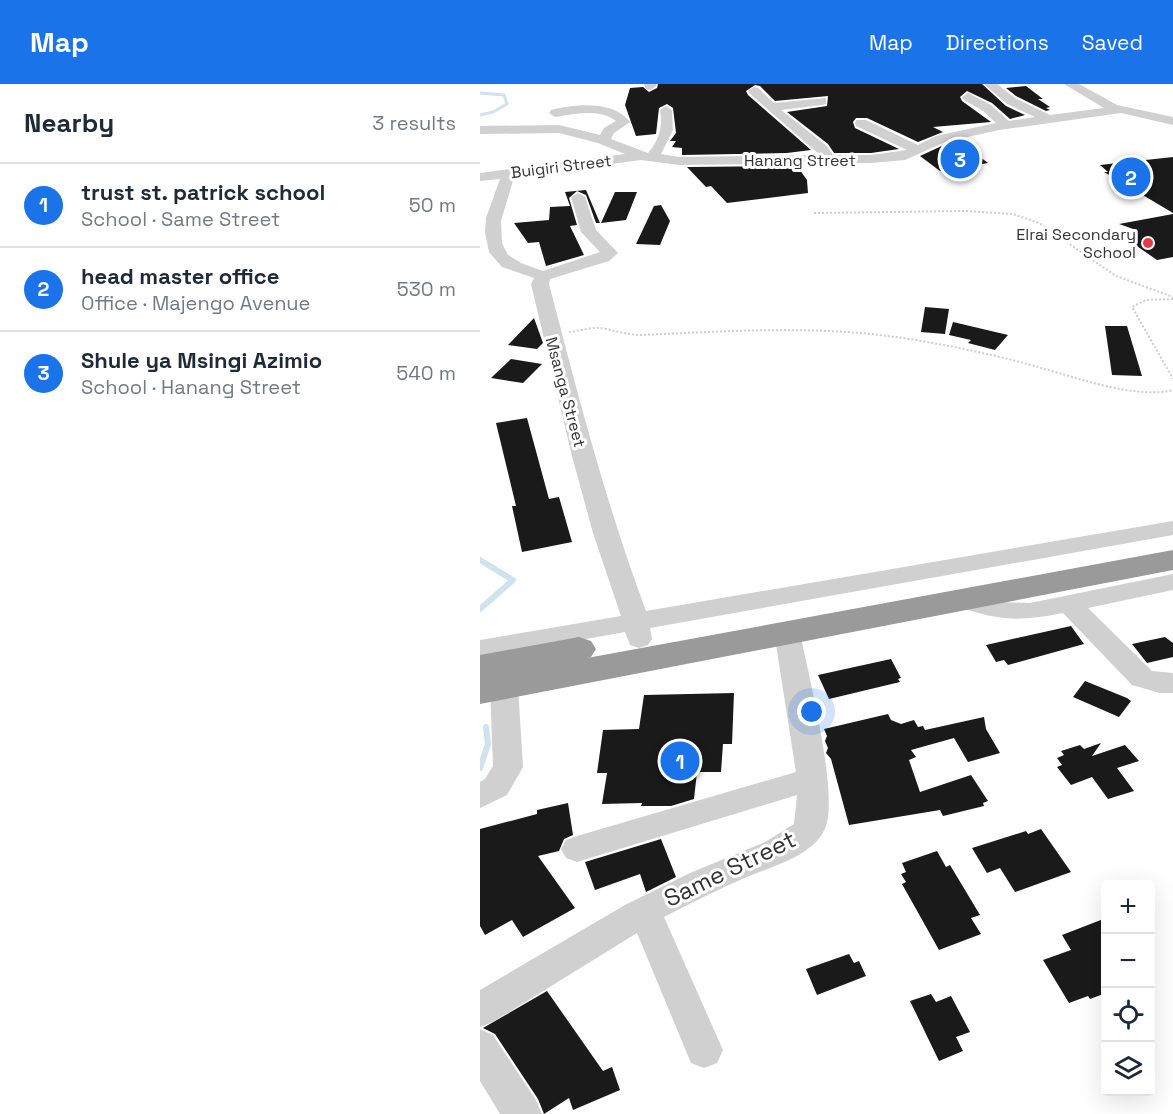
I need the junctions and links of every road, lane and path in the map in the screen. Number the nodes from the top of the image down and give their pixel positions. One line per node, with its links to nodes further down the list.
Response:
1 (990, 84): 10 (street)
2 (1070, 84): 9 (street)
3 (754, 91): 7 (street)
4 (968, 97): 13 (street)
5 (822, 101): 7 (street)
6 (1162, 105): 9 (street, Hanang Street)
7 (771, 107): 19 (street)
8 (666, 110): 18 (street)
9 (1120, 110): 10 (street, Hanang Street); 11 (street)
10 (1048, 119): 13 (street, Hanang Street)
11 (1173, 121)
12 (861, 123): 17 (street)
13 (1006, 125): 17 (street, Hanang Street)
14 (546, 128): 15 (street, Hanang Street); 16 (street, Hanang Street); 16 (street)
15 (480, 130)
16 (604, 140): 18 (street, Hanang Street)
17 (918, 150): 19 (street, Hanang Street)
18 (647, 157): 19 (street, Hanang Street); 20 (street, Buigiri Street)
19 (829, 159)
20 (507, 173): 21 (street, Buigiri Street); 24 (street)
21 (480, 177)
22 (578, 197): 24 (street)
23 (814, 213): 25 (path)
24 (543, 276): 26 (street, Msanga Street)
25 (1173, 298): 27 (path)
26 (551, 335): 28 (path); 35 (street, Msanga Street)
27 (1173, 379)
28 (1173, 390)
29 (1173, 528): 35 (street)
30 (1173, 542): 35 (highway)
31 (1173, 560): 33 (highway)
32 (1173, 582): 34 (street)
33 (963, 599): 34 (street); 36 (highway)
34 (1068, 603): 39 (street)
35 (638, 630): 37 (street); 38 (highway)
36 (787, 632): 38 (highway); 40 (street, Same Street)
37 (480, 649)
38 (488, 681): 41 (street)
39 (1173, 683)
40 (812, 779): 42 (street); 43 (street, Same Street)
41 (480, 796)
42 (577, 849)
43 (645, 912): 44 (street, Same Street); 46 (street)
44 (480, 1010)
45 (480, 1047): 47 (street)
46 (704, 1050)
47 (522, 1114)

